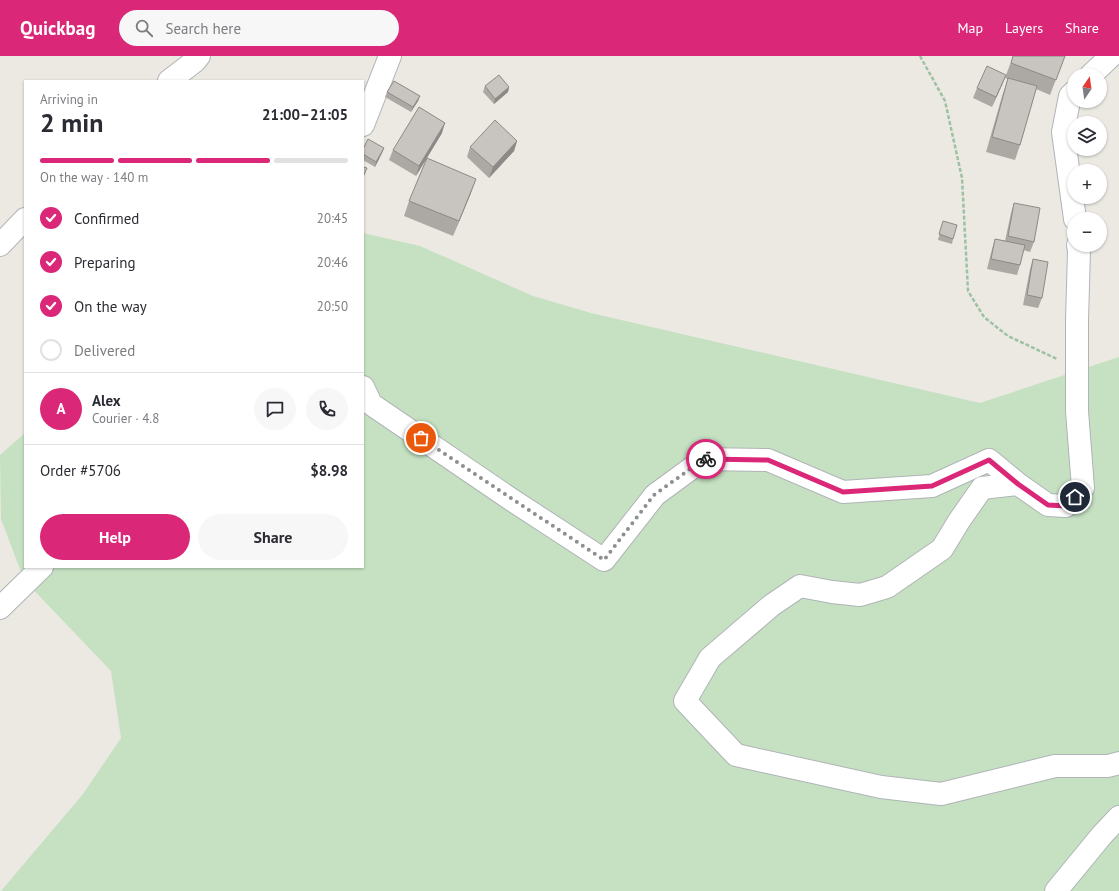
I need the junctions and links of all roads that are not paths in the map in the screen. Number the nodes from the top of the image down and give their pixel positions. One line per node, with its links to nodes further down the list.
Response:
1 (199, 56): 5 (street)
2 (390, 56): 7 (street)
3 (1111, 56): 4 (street)
4 (1098, 68)
5 (170, 80)
6 (1068, 108): 8 (street)
7 (364, 122)
8 (1074, 212)
9 (24, 220): 10 (street)
10 (0, 245)
11 (1079, 252): 13 (street)
12 (364, 389): 13 (street)
13 (1018, 484): 16 (street)
14 (41, 568): 15 (street)
15 (0, 608)
16 (1119, 763)
17 (1119, 817): 18 (street)
18 (1056, 891)

